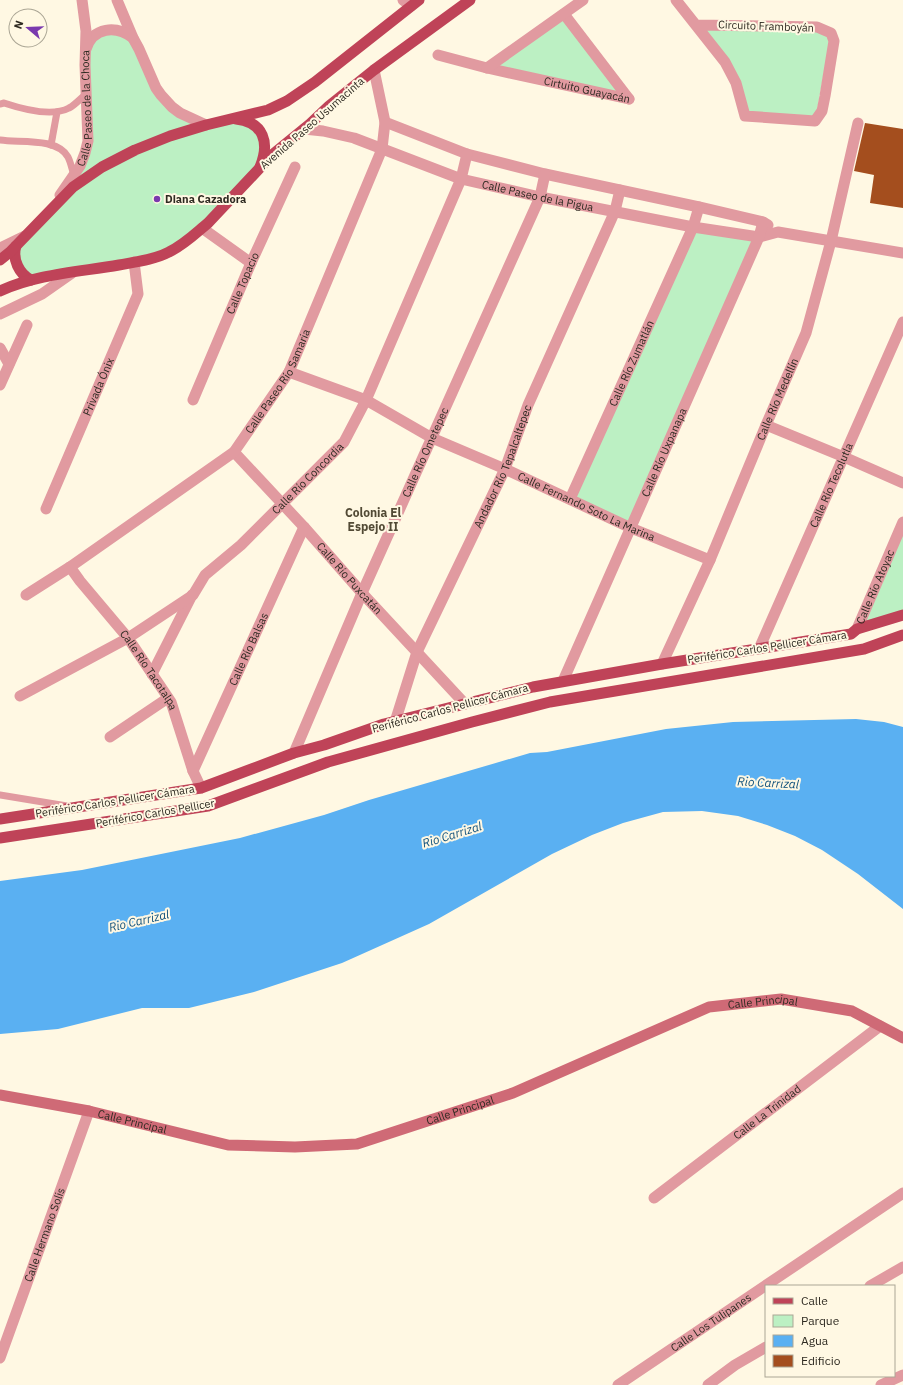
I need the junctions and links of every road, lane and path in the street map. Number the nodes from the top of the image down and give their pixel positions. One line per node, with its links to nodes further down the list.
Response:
1 (82, 0): 10 (street, Calle Paseo de la Choca)
2 (117, 0): 9 (street)
3 (470, 0): 13 (main road, Avenida Paseo Usumacinta)
4 (583, 0): 7 (street)
5 (676, 0): 8 (street, Circuito Framboyán)
6 (411, 2): 17 (main road)
7 (564, 14): 12 (street); 12 (street, Cirtuito Guayacán)
8 (696, 25): 8 (street, Circuito Framboyán)
9 (133, 38): 10 (street); 20 (street)
10 (86, 50): 14 (street, Calle Paseo de la Choca)
11 (438, 55): 12 (street, Cirtuito Guayacán)
12 (487, 68)
13 (374, 70): 18 (street, Calle Paseo Río Samaria); 21 (main road, Avenida Paseo Usumacinta)
14 (86, 94): 16 (lane); 29 (street, Calle Paseo de la Choca)
15 (0, 104): 16 (lane)
16 (57, 112): 23 (lane)
17 (233, 118): 20 (main road); 26 (main road)
18 (385, 122): 24 (street, Calle Paseo Río Samaria); 25 (street, Calle Paseo de la Pigua)
19 (858, 123): 42 (street, Calle Río Medellín)
20 (201, 126): 34 (main road)
21 (304, 129): 24 (street, Calle Paseo de la Pigua); 26 (main road, Avenida Paseo Usumacinta)
22 (0, 140): 23 (lane)
23 (50, 145): 29 (lane)
24 (382, 149): 30 (street, Calle Paseo de la Pigua); 57 (street, Calle Paseo Río Samaria)
25 (467, 154): 28 (street, Calle Paseo de la Pigua); 30 (street, Calle Río Concordia)
26 (260, 167): 38 (main road, Avenida Paseo Usumacinta)
27 (295, 167): 48 (street, Calle Topacio)
28 (545, 174): 31 (street, Calle Paseo de la Pigua); 32 (street, Calle Río Ometepec)
29 (74, 175): 34 (street, Calle Paseo de la Choca)
30 (461, 179): 32 (street, Calle Paseo de la Pigua); 60 (street, Calle Río Concordia)
31 (620, 190): 33 (street, Calle Paseo de la Pigua); 35 (street, Andador Río Tepalcaltepec)
32 (540, 197): 35 (street, Calle Paseo de la Pigua); 62 (street, Calle Río Ometepec)
33 (699, 207): 36 (street, Calle Paseo de la Pigua); 37 (street, Calle Río Zumatlán)
34 (52, 208): 40 (main road)
35 (615, 211): 37 (street, Calle Paseo de la Pigua); 65 (street, Andador Río Tepalcaltepec)
36 (763, 222): 39 (street, Calle Paseo de la Pigua); 41 (street, Calle Río Uxpanapa)
37 (693, 227): 41 (street, Calle Paseo de la Pigua); 67 (street, Calle Río Zumatlán)
38 (202, 228): 47 (main road, Avenida Paseo Usumacinta); 48 (street)
39 (778, 232): 41 (street, Calle Paseo de la Pigua); 42 (street, Calle Paseo de la Pigua)
40 (26, 235): 43 (main road); 44 (street)
41 (760, 237): 72 (street, Calle Río Uxpanapa)
42 (831, 241): 45 (street, Calle Paseo de la Pigua); 61 (street, Calle Río Medellín)
43 (16, 246): 46 (main road); 50 (main road)
44 (0, 248)
45 (903, 253)
46 (0, 260)
47 (134, 262): 49 (main road, Avenida Paseo Usumacinta); 69 (street, Privada Ónix)
48 (251, 264): 59 (street, Calle Topacio)
49 (72, 273): 50 (main road, Avenida Paseo Usumacinta); 52 (street)
50 (31, 280): 51 (main road, Avenida Paseo Usumacinta)
51 (0, 291)
52 (0, 314)
53 (903, 322): 64 (street, Calle Río Tecolutla)
54 (27, 325): 56 (street)
55 (0, 348): 56 (street)
56 (9, 364): 58 (street)
57 (289, 372): 60 (street, Calle Fernando Soto La Marina); 63 (street, Calle Paseo Río Samaria)
58 (0, 385)
59 (194, 400)
60 (366, 400): 62 (street, Calle Fernando Soto La Marina); 68 (street, Calle Río Concordia)
61 (766, 424): 64 (street); 73 (street, Calle Río Medellín)
62 (432, 438): 65 (street, Calle Fernando Soto La Marina); 75 (street, Calle Río Ometepec)
63 (234, 452): 68 (street, Calle Río Puxcatán); 74 (street, Calle Paseo Río Samaria)
64 (844, 457): 66 (street); 82 (street, Calle Río Tecolutla)
65 (505, 469): 67 (street, Calle Fernando Soto La Marina); 83 (street, Andador Río Tepalcaltepec)
66 (903, 483)
67 (570, 499): 72 (street, Calle Fernando Soto La Marina)
68 (282, 504): 71 (street, Calle Río Puxcatán); 77 (street, Calle Río Concordia)
69 (46, 509)
70 (903, 522): 79 (street, Calle Río Atoyac)
71 (304, 527): 75 (street, Calle Río Puxcatán); 94 (street, Calle Río Balsas)
72 (632, 528): 73 (street, Calle Fernando Soto La Marina); 86 (street, Calle Río Uxpanapa)
73 (710, 560): 84 (street, Calle Río Medellín)
74 (70, 567): 76 (street, Calle Paseo Río Samaria); 81 (street, Calle Río Tacotalpa)
75 (362, 594): 83 (street, Calle Río Puxcatán); 92 (street, Calle Río Ometepec)
76 (26, 595)
77 (192, 595): 81 (street, Calle Río Concordia); 85 (street)
78 (903, 615): 79 (main road, Periférico Carlos Pellicer Cámara)
79 (857, 628): 82 (main road, Periférico Carlos Pellicer Cámara)
80 (903, 635): 93 (main road, Periférico Carlos Pellicer Cámara)
81 (128, 638): 85 (street, Calle Río Tacotalpa); 87 (street, Calle Río Concordia)
82 (759, 649): 84 (main road, Periférico Carlos Pellicer Cámara)
83 (417, 652): 89 (street, Calle Río Puxcatán); 90 (street, Andador Río Tepalcaltepec)
84 (662, 664): 86 (main road, Periférico Carlos Pellicer Cámara)
85 (152, 674): 88 (street, Calle Río Tacotalpa)
86 (563, 681): 89 (main road, Periférico Carlos Pellicer Cámara)
87 (20, 696)
88 (168, 698): 91 (street); 94 (street, Calle Río Tacotalpa)
89 (465, 704): 90 (main road, Periférico Carlos Pellicer Cámara)
90 (395, 722): 92 (main road, Periférico Carlos Pellicer Cámara)
91 (110, 737)
92 (294, 753): 95 (main road, Periférico Carlos Pellicer Cámara)
93 (328, 762): 99 (main road, Periférico Carlos Pellicer)
94 (193, 771): 95 (street, Calle Río Tacotalpa)
95 (201, 788): 97 (main road, Periférico Carlos Pellicer Cámara)
96 (0, 795): 97 (lane)
97 (77, 807): 98 (main road, Periférico Carlos Pellicer Cámara)
98 (0, 819)
99 (0, 838)
100 (880, 1026): 101 (main road, Calle Principal); 103 (main road, Calle Principal); 105 (street, Calle La Trinidad)
101 (903, 1038)
102 (0, 1095): 103 (main road, Calle Principal)
103 (89, 1111): 111 (street, Calle Hermano Solis)
104 (903, 1193): 107 (street, Calle Los Tulipanes)
105 (654, 1198)
106 (903, 1267): 108 (street)
107 (766, 1285)
108 (872, 1285)
109 (765, 1286): 113 (street, Calle Los Tulipanes)
110 (765, 1348): 114 (street)
111 (0, 1358)
112 (903, 1376): 115 (street)
113 (618, 1385)
114 (708, 1385)
115 (881, 1385)

